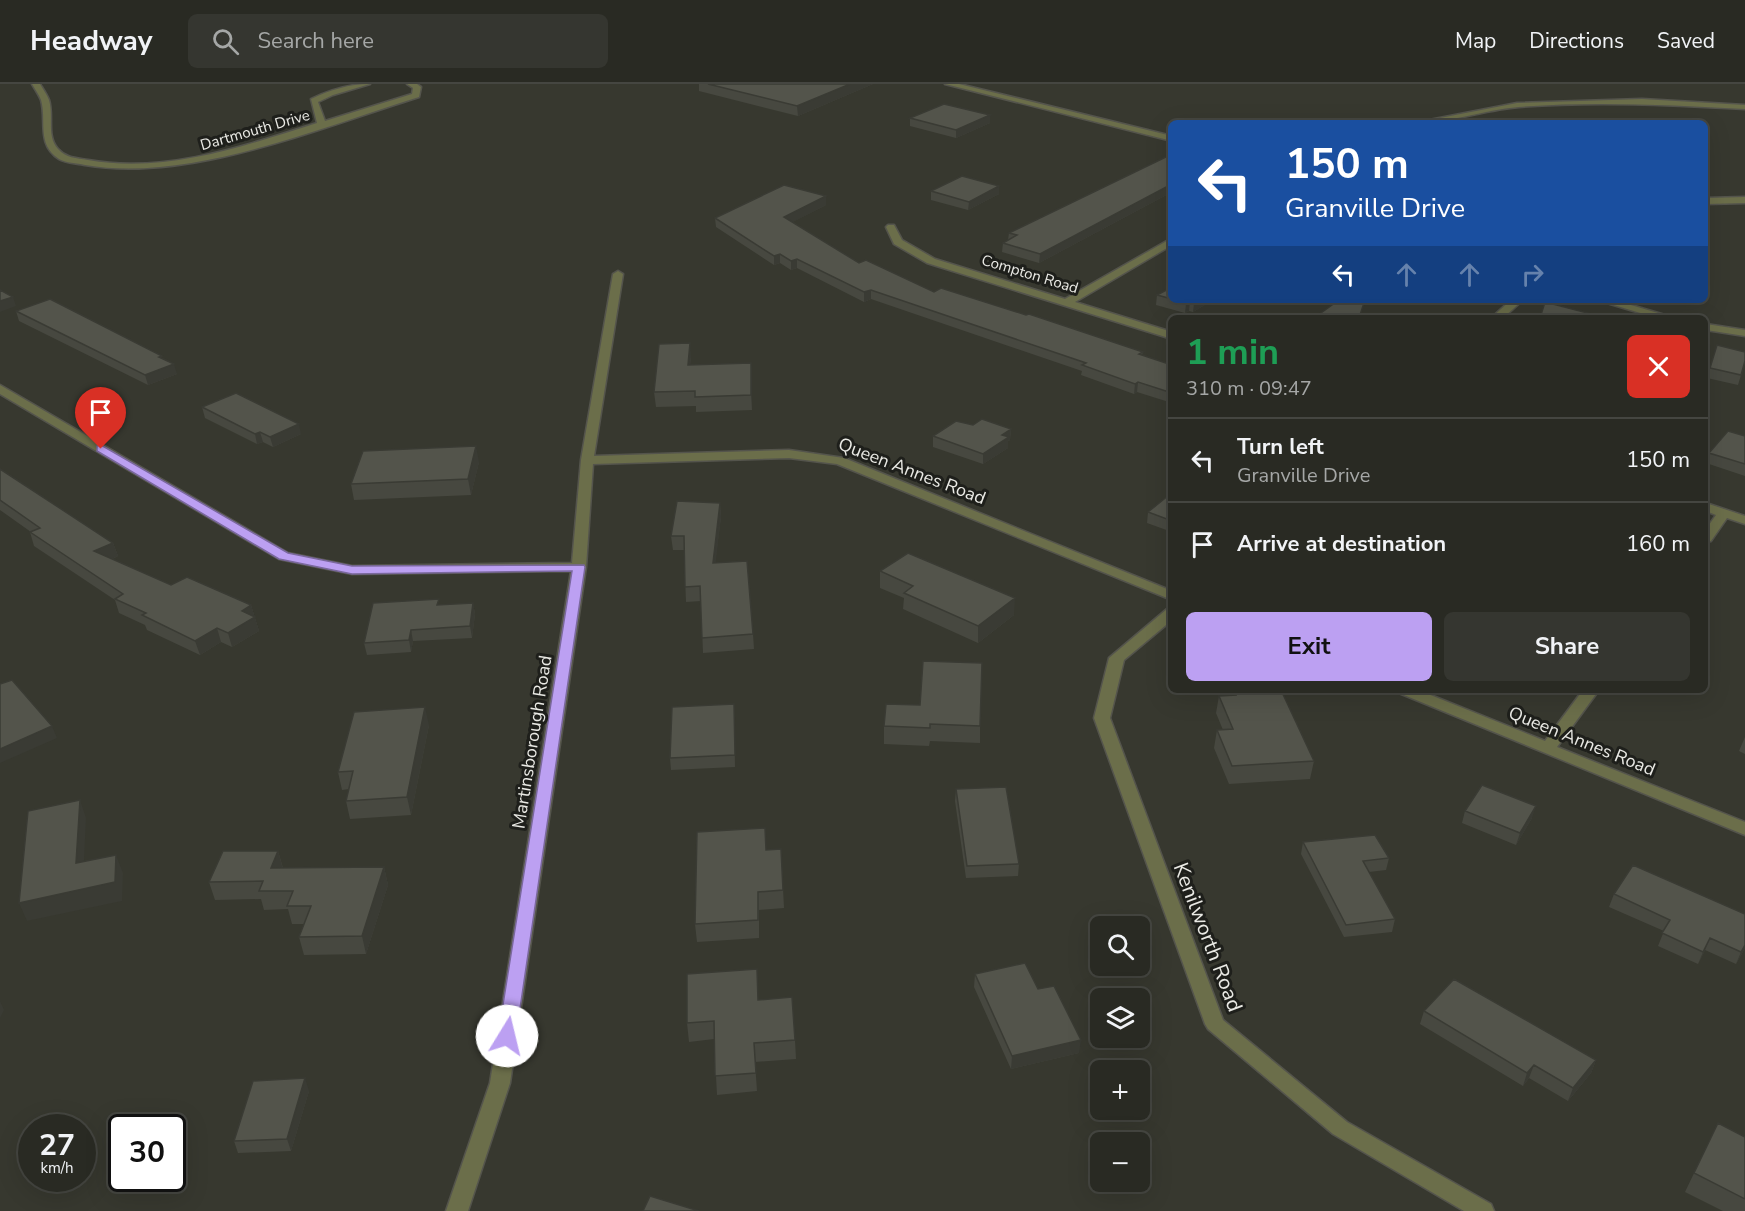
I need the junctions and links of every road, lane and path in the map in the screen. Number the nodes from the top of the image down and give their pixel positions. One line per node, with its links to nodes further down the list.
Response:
1 (36, 84): 7 (street, Dartmouth Drive)
2 (366, 84): 7 (street, Dartmouth Drive)
3 (411, 84): 7 (street, Dartmouth Drive)
4 (949, 84): 8 (street)
5 (1745, 107): 6 (street)
6 (1434, 120)
7 (322, 124)
8 (1168, 138)
9 (1745, 200): 10 (street)
10 (1708, 201)
11 (891, 226): 14 (street, Compton Road)
12 (1168, 243): 14 (street)
13 (618, 274): 23 (street, Martinsborough Road)
14 (1066, 303): 21 (street, Compton Road)
15 (1514, 303): 17 (street)
16 (1613, 303): 18 (street)
17 (1500, 315)
18 (1659, 315)
19 (1708, 327): 20 (street)
20 (1745, 333)
21 (1168, 335)
22 (0, 389): 28 (street)
23 (587, 460): 28 (street, Martinsborough Road); 29 (street, Queen Annes Road)
24 (1708, 508): 25 (street)
25 (1724, 513): 26 (street); 27 (street)
26 (1745, 520)
27 (1708, 535)
28 (579, 567): 35 (street, Martinsborough Road)
29 (1168, 594)
30 (1168, 615): 36 (street, Kenilworth Road)
31 (1411, 693): 33 (street, Queen Annes Road)
32 (1589, 693): 33 (street)
33 (1548, 748): 34 (street, Queen Annes Road)
34 (1745, 829)
35 (457, 1211)
36 (1483, 1211)

